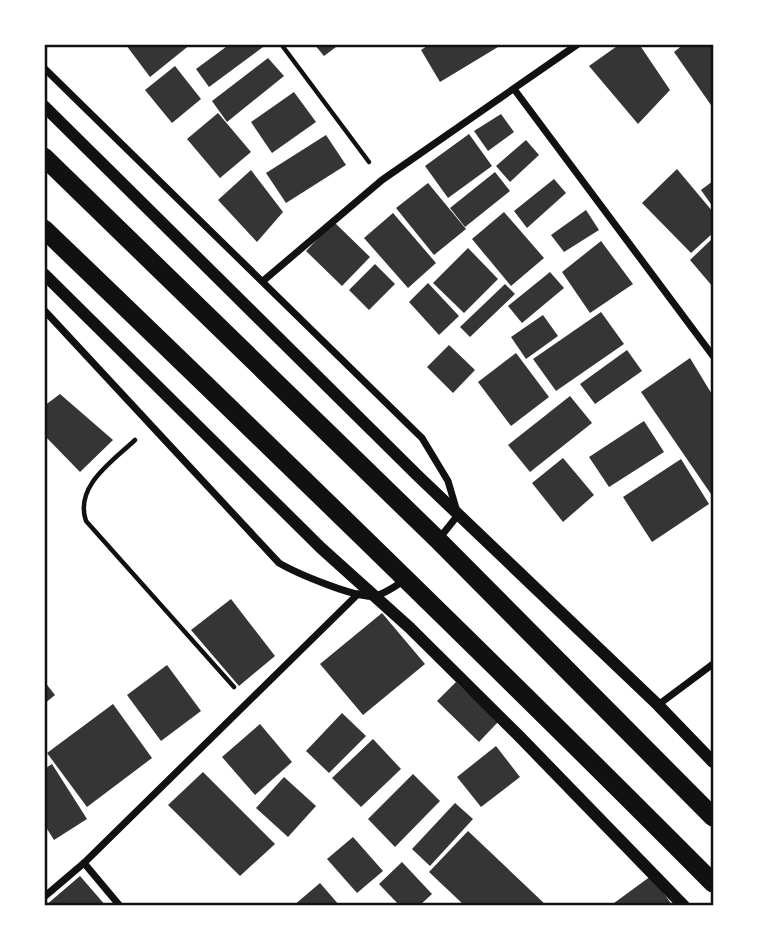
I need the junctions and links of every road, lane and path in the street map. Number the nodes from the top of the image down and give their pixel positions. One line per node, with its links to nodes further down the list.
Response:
1 (281, 44): 7 (path)
2 (578, 44): 4 (street)
3 (44, 68): 10 (street)
4 (514, 89): 7 (street); 12 (street)
5 (44, 106): 14 (street)
6 (44, 157): 15 (highway)
7 (382, 180): 10 (street)
8 (44, 229): 16 (highway)
9 (44, 274): 18 (street)
10 (263, 281): 14 (street)
11 (44, 310): 13 (street)
12 (713, 356)
13 (150, 425): 17 (street); 20 (path)
14 (458, 515): 15 (street); 21 (street)
15 (438, 540): 23 (highway)
16 (405, 580): 18 (street); 25 (highway)
17 (358, 594): 18 (street); 20 (street)
18 (375, 596): 28 (street)
19 (713, 664): 21 (street)
20 (246, 702): 24 (street)
21 (658, 705): 22 (street)
22 (713, 762)
23 (713, 817)
24 (84, 863): 26 (street); 27 (street)
25 (713, 883)
26 (44, 897)
27 (120, 906)
28 (684, 906)

